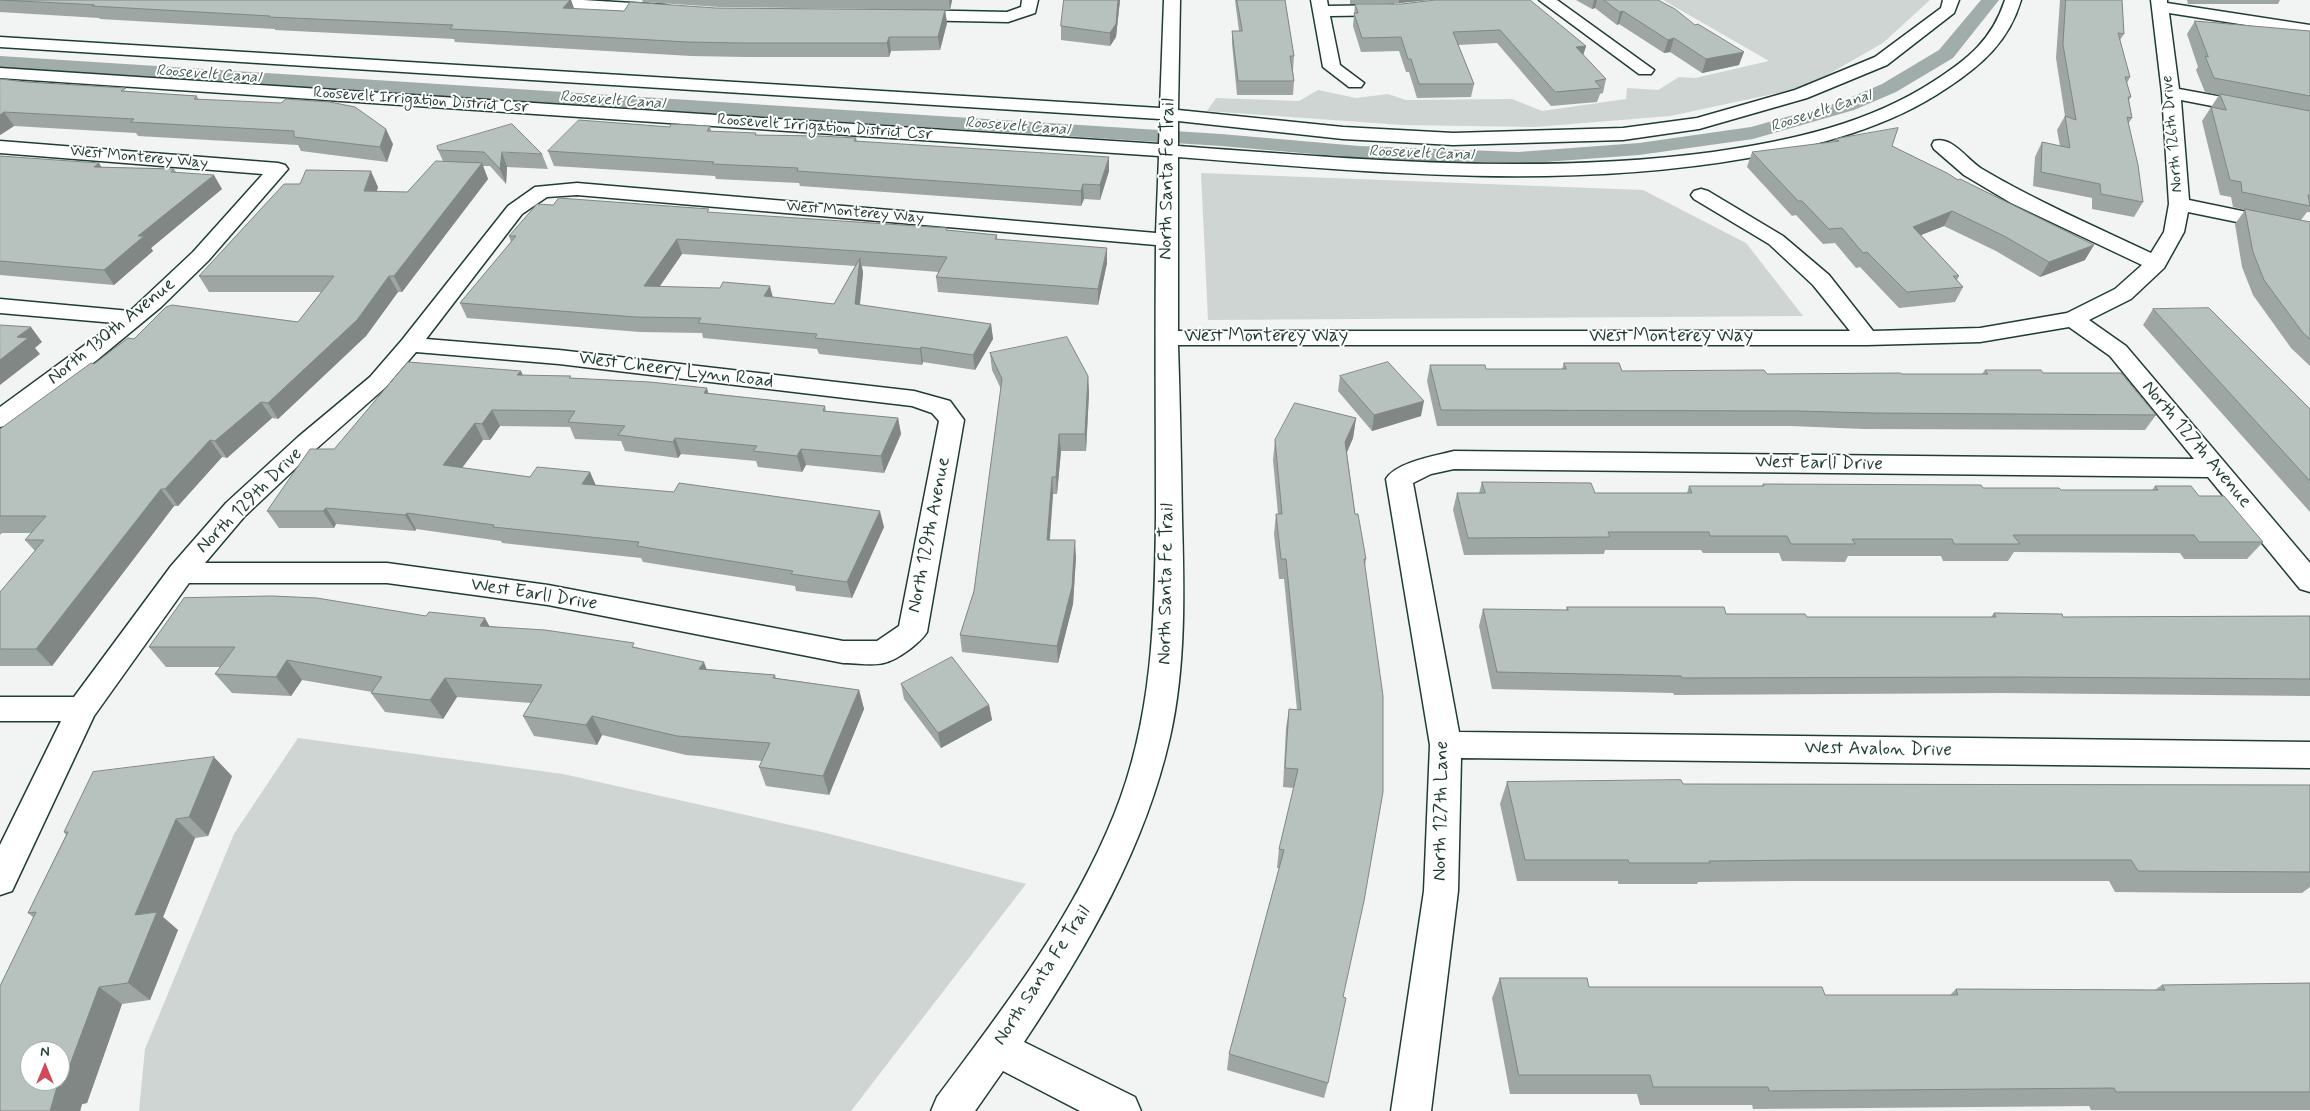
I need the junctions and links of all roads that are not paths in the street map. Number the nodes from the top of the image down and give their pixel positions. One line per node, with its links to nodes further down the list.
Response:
1 (506, 0): 7 (street)
2 (1030, 0): 12 (street)
3 (1172, 0): 20 (street, North Santa Fe Trail)
4 (1547, 0): 15 (street)
5 (1951, 0): 20 (street, Roosevelt Irrigation District Csr)
6 (2012, 0): 20 (street, Roosevelt Irrigation District Csr)
7 (619, 3): 11 (street)
8 (2161, 3): 13 (street); 18 (street, North 126th Drive)
9 (1320, 6): 10 (street); 17 (street)
10 (1409, 9)
11 (682, 11)
12 (889, 15)
13 (2310, 30)
14 (0, 42): 20 (street, Roosevelt Irrigation District Csr)
15 (1645, 70)
16 (0, 74): 20 (street, Roosevelt Irrigation District Csr)
17 (1356, 83)
18 (2171, 93): 19 (street); 26 (street, North 126th Drive)
19 (2310, 119)
20 (1169, 132): 28 (street, North Santa Fe Trail)
21 (1941, 145): 29 (street)
22 (0, 147): 23 (street, West Monterey Way)
23 (278, 169): 31 (street, North 130th Avenue)
24 (542, 191): 28 (street, West Monterey Way); 35 (street, North 129th Drive)
25 (1701, 195): 34 (street)
26 (2179, 204): 27 (street); 29 (street, North 126th Drive)
27 (2310, 231)
28 (1167, 240): 33 (street, North Santa Fe Trail)
29 (2156, 263): 32 (street, West Monterey Way)
30 (0, 306): 31 (street)
31 (135, 318): 37 (street, North 130th Avenue)
32 (2073, 319): 34 (street, West Monterey Way); 39 (street, North 127th Avenue)
33 (1166, 338): 34 (street, West Monterey Way); 48 (street, North Santa Fe Trail)
34 (1867, 338)
35 (410, 345): 36 (street, West Cheery Lynn Road); 40 (street, North 129th Drive)
36 (941, 407): 42 (street, North 129th Avenue)
37 (0, 419)
38 (1423, 468): 39 (street, West Earll Drive); 45 (street, North 127th Lane)
39 (2215, 468): 41 (street, North 127th Avenue)
40 (181, 573): 42 (street, West Earll Drive); 44 (street, North 129th Drive)
41 (2310, 582)
42 (883, 653)
43 (0, 709): 44 (street)
44 (82, 709): 47 (street, North 129th Drive)
45 (1446, 744): 46 (street, West Avalon Drive); 51 (street, North 127th Lane)
46 (2310, 754)
47 (0, 880)
48 (997, 1048): 49 (street, North Santa Fe Trail); 50 (street)
49 (951, 1111)
50 (1121, 1111)
51 (1411, 1111)

